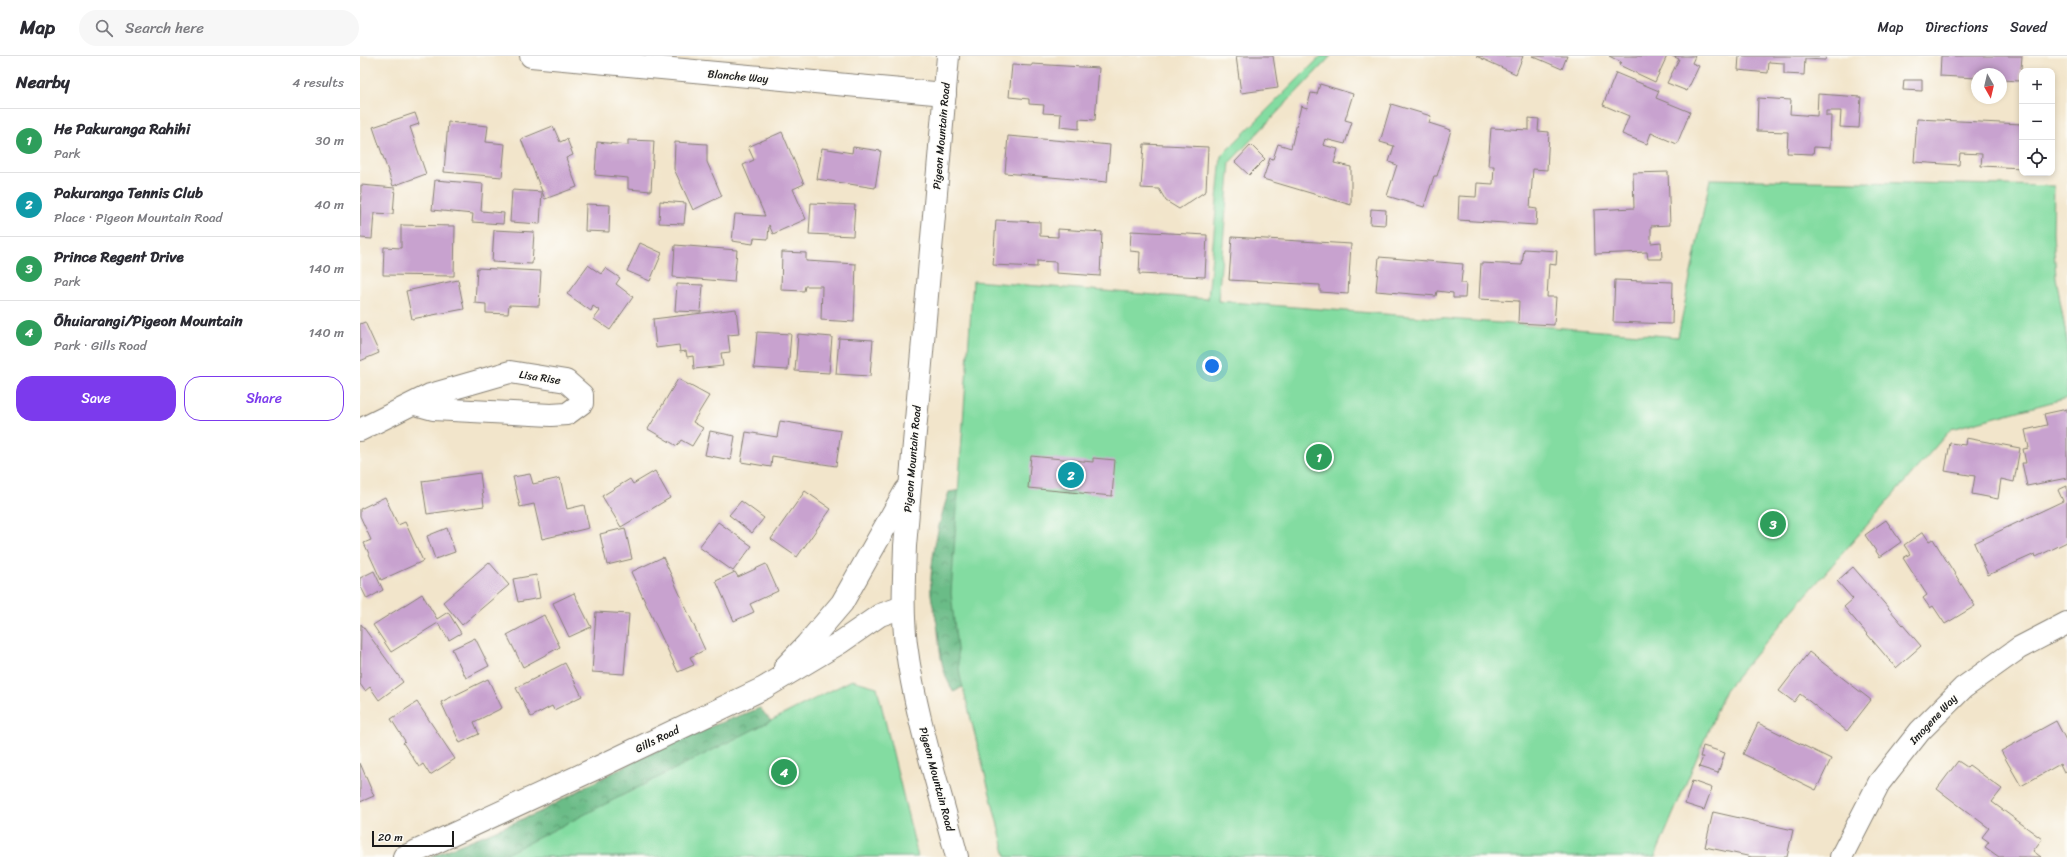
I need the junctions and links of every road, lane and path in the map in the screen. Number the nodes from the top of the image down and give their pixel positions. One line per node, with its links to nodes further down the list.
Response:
1 (531, 56): 3 (street, Blanche Way)
2 (948, 56): 3 (street, Pigeon Mountain Road)
3 (945, 94): 6 (street, Pigeon Mountain Road)
4 (415, 404): 4 (street, Lisa Rise); 5 (street, Lisa Rise)
5 (360, 430)
6 (910, 483): 7 (street, Pigeon Mountain Road); 9 (street)
7 (903, 607): 9 (street, Gills Road); 11 (street, Pigeon Mountain Road)
8 (2067, 623): 12 (street, Imogene Way)
9 (764, 688): 10 (street, Gills Road)
10 (404, 857)
11 (958, 857)
12 (1841, 857)

